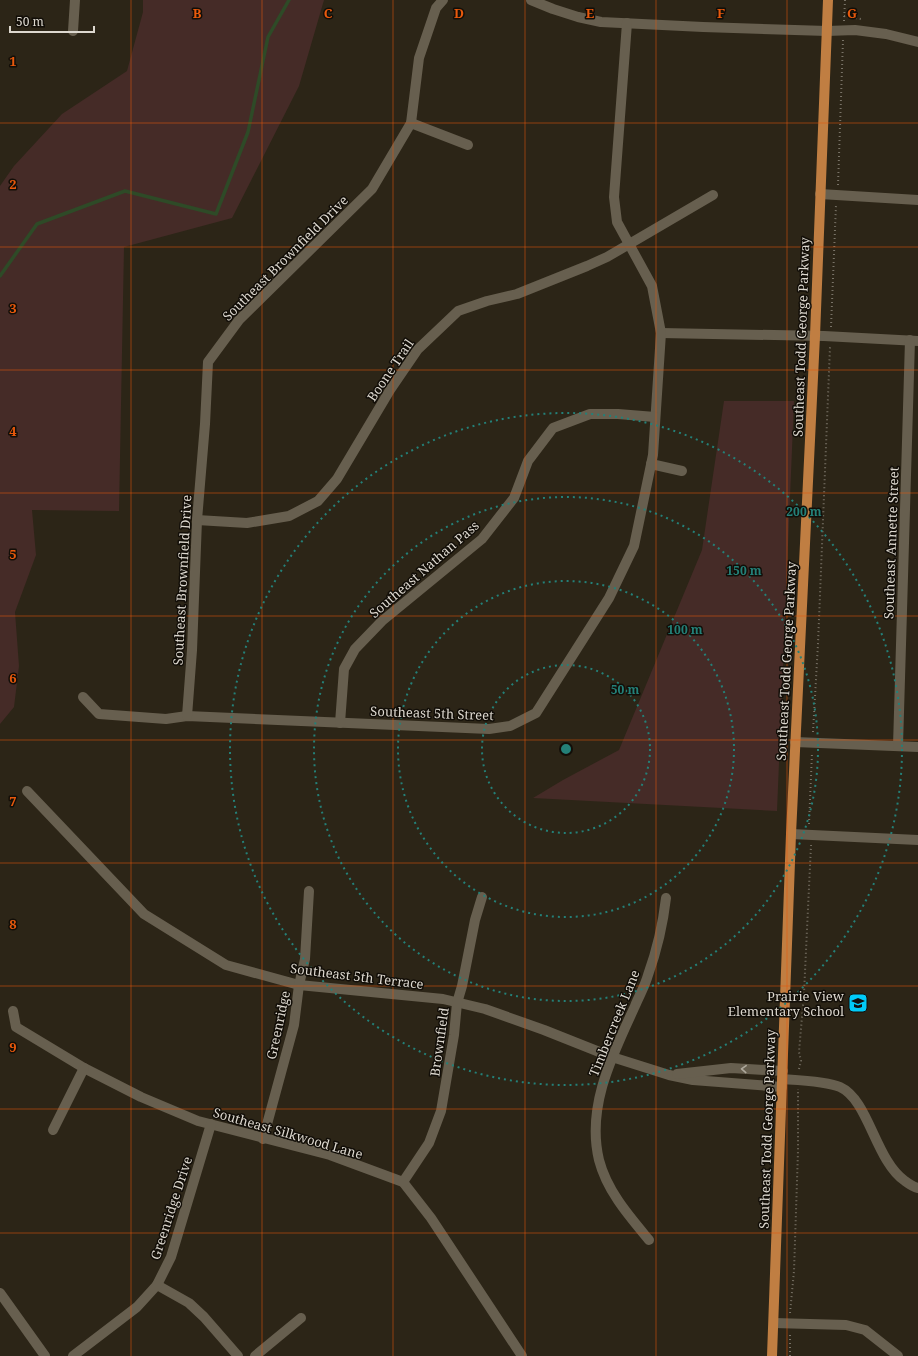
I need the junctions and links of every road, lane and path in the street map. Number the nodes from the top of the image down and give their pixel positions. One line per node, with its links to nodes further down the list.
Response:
1 (75, 0): 8 (street)
2 (443, 0): 12 (street, Southeast Brownfield Drive)
3 (532, 0): 7 (street)
4 (828, 0): 9 (main road, Southeast Todd George Parkway)
5 (845, 0): 6 (path)
6 (844, 16)
7 (627, 23): 9 (street); 19 (street, Southeast 5th Street)
8 (74, 31)
9 (827, 31): 11 (street); 15 (main road, Southeast Todd George Parkway)
10 (843, 41): 14 (path)
11 (918, 42)
12 (411, 123): 13 (street); 28 (street, Southeast Brownfield Drive)
13 (468, 145)
14 (838, 178)
15 (820, 194): 17 (street); 22 (main road, Southeast Todd George Parkway)
16 (713, 195): 19 (street, Boone Trail)
17 (918, 200)
18 (836, 206): 20 (path)
19 (629, 244): 21 (street, Southeast 5th Street); 28 (street, Boone Trail)
20 (831, 323)
21 (661, 333): 22 (street); 25 (street, Southeast 5th Street)
22 (819, 336): 23 (street); 33 (main road, Southeast Todd George Parkway)
23 (914, 340): 34 (street, Southeast Annette Street)
24 (830, 348): 32 (path)
25 (655, 417): 26 (street, Southeast 5th Street); 31 (street, Southeast Nathan Pass)
26 (651, 464): 27 (street); 31 (street, Southeast 5th Street)
27 (682, 471)
28 (197, 520): 30 (street, Southeast Brownfield Drive)
29 (82, 697): 30 (street, Southeast 5th Street)
30 (187, 716): 31 (street, Southeast 5th Street)
31 (340, 723)
32 (813, 731)
33 (795, 742): 34 (street); 39 (main road, Southeast Todd George Parkway)
34 (898, 746): 35 (street)
35 (918, 747)
36 (812, 758): 38 (path)
37 (27, 791): 45 (street, Southeast 5th Terrace)
38 (808, 819)
39 (791, 834): 40 (street); 52 (main road, Southeast Todd George Parkway)
40 (918, 840)
41 (811, 845): 49 (path)
42 (309, 891): 45 (street, Greenridge)
43 (482, 897): 46 (street, Brownfield)
44 (666, 898): 48 (street, Timbercreek Lane)
45 (299, 985): 46 (street, Southeast 5th Terrace); 56 (street, Greenridge)
46 (457, 1003): 48 (street, Southeast 5th Terrace); 57 (street, Brownfield)
47 (13, 1011): 50 (street, Southeast Silkwood Lane)
48 (612, 1057): 51 (street, Southeast 5th Terrace); 59 (street, Timbercreek Lane)
49 (801, 1061)
50 (84, 1068): 54 (street, Southeast Silkwood Lane); 55 (street)
51 (669, 1075): 52 (street, Southeast 5th Terrace); 52 (street, Southeast 5th Terrace, one-way to 51)
52 (782, 1079): 58 (street); 64 (main road, Southeast Todd George Parkway)
53 (798, 1098): 62 (path)
54 (211, 1124): 56 (street, Southeast Silkwood Lane); 60 (street, Greenridge Drive)
55 (53, 1130)
56 (263, 1138): 57 (street, Southeast Silkwood Lane)
57 (403, 1182): 70 (street)
58 (918, 1188)
59 (649, 1240)
60 (158, 1285): 67 (street, Greenridge Drive); 68 (street)
61 (0, 1293): 66 (street)
62 (790, 1310)
63 (301, 1318): 69 (street)
64 (774, 1323): 71 (main road, Southeast Todd George Parkway); 73 (street)
65 (790, 1334): 72 (path)
66 (44, 1356)
67 (73, 1356)
68 (238, 1356)
69 (254, 1356)
70 (522, 1356)
71 (772, 1356)
72 (790, 1356)
73 (898, 1356)

